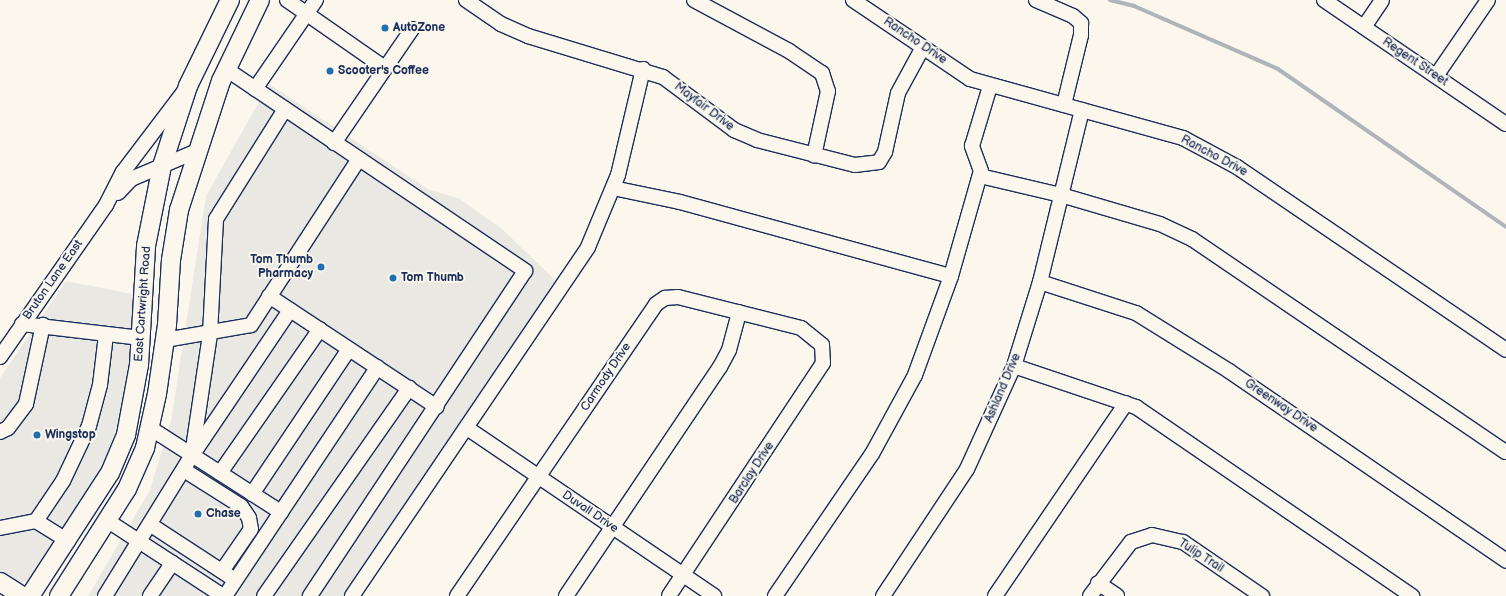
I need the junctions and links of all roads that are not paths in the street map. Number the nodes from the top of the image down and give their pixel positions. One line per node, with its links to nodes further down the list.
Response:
1 (230, 0): 16 (main road, East Cartwright Road)
2 (260, 0): 18 (main road, East Cartwright Road)
3 (287, 0): 12 (street)
4 (316, 0): 12 (street)
5 (466, 0): 19 (street, Mayfair Drive)
6 (694, 0): 30 (street)
7 (853, 0): 15 (street, Rancho Drive)
8 (1036, 0): 24 (street)
9 (1324, 0): 13 (street, Regent Street)
10 (1382, 0): 13 (street)
11 (1488, 0): 20 (street)
12 (307, 14): 17 (street); 23 (street)
13 (1364, 27): 20 (street, Regent Street)
14 (412, 29): 17 (street)
15 (924, 47): 22 (street, Rancho Drive); 30 (street, Mayfair Drive)
16 (201, 57): 18 (main road); 21 (main road, East Cartwright Road)
17 (385, 68): 28 (street)
18 (226, 69): 23 (street); 29 (main road, East Cartwright Road)
19 (643, 69): 30 (street, Mayfair Drive); 34 (street)
20 (1436, 76): 27 (street, Regent Street)
21 (188, 86): 32 (main road, East Cartwright Road); 36 (street, Bruton Lane East)
22 (990, 86): 24 (street, Rancho Drive); 33 (street)
23 (255, 89): 25 (street)
24 (1064, 105): 26 (street, Rancho Drive)
25 (285, 109): 28 (street); 45 (street)
26 (1082, 110): 35 (street, Ashland Drive); 51 (street, Rancho Drive)
27 (1504, 118)
28 (334, 143): 31 (street)
29 (197, 151): 32 (street, Bruton Lane East); 48 (main road, East Cartwright Road)
30 (814, 156)
31 (359, 159): 39 (street); 57 (street)
32 (162, 166): 36 (street, Bruton Lane East); 47 (main road, East Cartwright Road)
33 (980, 176): 35 (street); 37 (street)
34 (613, 188): 37 (street); 59 (street)
35 (1061, 195): 38 (street, Ashland Drive); 61 (street)
36 (106, 205): 42 (street, Bruton Lane East)
37 (952, 276): 95 (street)
38 (1040, 282): 53 (street, Ashland Drive); 75 (street, Greenway Drive)
39 (269, 296): 40 (street); 45 (street)
40 (290, 310): 44 (street); 62 (street)
41 (739, 312): 49 (street, Carmody Drive); 65 (street, Carmody Drive); 71 (street)
42 (22, 324): 43 (street); 52 (street, Bruton Lane East)
43 (43, 325): 46 (street); 60 (street)
44 (320, 330): 50 (street); 64 (street)
45 (210, 334): 48 (street); 62 (street)
46 (106, 335): 47 (street); 68 (street)
47 (141, 338): 48 (main road); 73 (main road, East Cartwright Road)
48 (165, 340): 58 (main road, East Cartwright Road)
49 (822, 345): 78 (street, Barclay Drive)
50 (349, 349): 54 (street); 66 (street)
51 (1506, 350)
52 (0, 357)
53 (1014, 366): 56 (street); 96 (street, Ashland Drive)
54 (378, 367): 55 (street); 67 (street)
55 (409, 388): 57 (street); 88 (street)
56 (1126, 403): 97 (street); 101 (street)
57 (437, 407): 89 (street)
58 (150, 428): 62 (street); 69 (main road, East Cartwright Road)
59 (467, 428): 65 (street, Duvall Drive); 90 (street)
60 (0, 432)
61 (1506, 452)
62 (192, 455): 63 (street); 64 (street)
63 (184, 470): 70 (street); 77 (street)
64 (220, 473): 66 (street)
65 (538, 477): 71 (street, Duvall Drive); 91 (street, Carmody Drive)
66 (252, 494): 67 (street)
67 (281, 512): 79 (street)
68 (36, 521): 72 (street); 73 (street)
69 (108, 521): 74 (street); 84 (main road, East Cartwright Road)
70 (151, 525): 74 (street); 77 (street)
71 (612, 527): 78 (street, Duvall Drive); 92 (street)
72 (0, 528)
73 (68, 541): 83 (main road, East Cartwright Road)
74 (141, 542): 76 (street); 85 (street)
75 (1506, 561)
76 (172, 563): 86 (street); 87 (street)
77 (222, 571): 79 (street)
78 (683, 575): 93 (street, Barclay Drive); 94 (street, Duvall Drive)
79 (236, 580): 87 (street)
80 (0, 582): 82 (main road)
81 (1098, 583): 98 (street, Tulip Trail); 99 (street); 100 (street, Tulip Trail)
82 (22, 596)
83 (30, 596)
84 (59, 596)
85 (105, 596)
86 (150, 596)
87 (224, 596)
88 (264, 596)
89 (310, 596)
90 (352, 596)
91 (457, 596)
92 (566, 596)
93 (669, 596)
94 (714, 596)
95 (775, 596)
96 (883, 596)
97 (996, 596)
98 (1090, 596)
99 (1117, 596)
100 (1262, 596)
101 (1412, 596)

